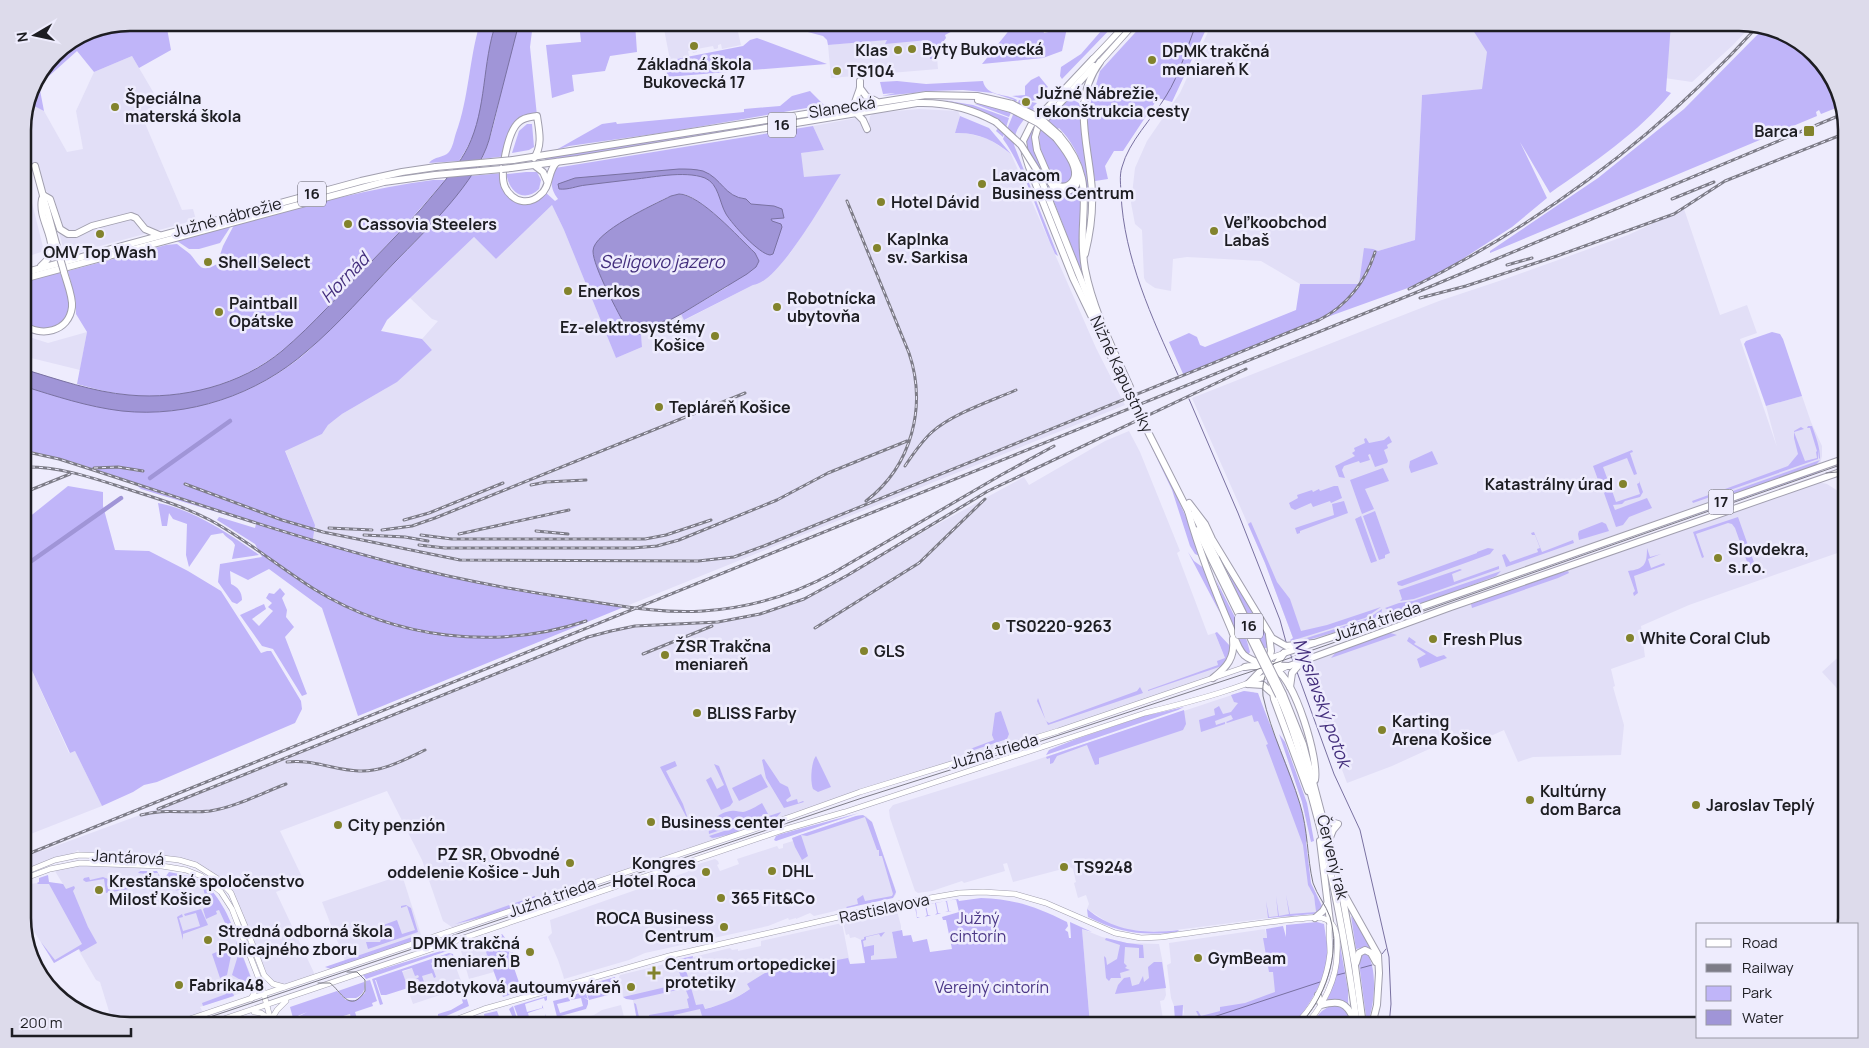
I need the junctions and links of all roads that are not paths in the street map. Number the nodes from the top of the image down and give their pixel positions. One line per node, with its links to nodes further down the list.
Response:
1 (1121, 31): 3 (main road)
2 (1127, 31): 3 (main road)
3 (1097, 61): 10 (main road); 11 (main road); 24 (main road)
4 (878, 102): 6 (main road, Slanecká / 16); 6 (main road); 7 (main road, Slanecká / 16)
5 (925, 103): 7 (main road); 8 (main road, Slanecká / 16); 29 (main road, Nižné Kapustníky / 16, bridge)
6 (854, 105): 14 (main road, Slanecká / 16)
7 (1011, 106): 12 (main road, bridge)
8 (870, 110): 9 (main road, Slanecká / 16); 9 (main road)
9 (856, 112): 16 (main road, Slanecká / 16)
10 (1041, 115): 11 (main road); 29 (main road)
11 (1038, 128): 20 (main road)
12 (1057, 136): 17 (main road, 16); 20 (main road)
13 (540, 138): 14 (main road); 15 (main road); 21 (main road)
14 (553, 155): 15 (main road, Južné nábrežie / 16)
15 (534, 161): 16 (main road, Slanecká / 16); 19 (main road, Južné nábrežie / 16, bridge); 19 (main road, Južné nábrežie / 16, bridge); 21 (main road)
16 (557, 162): 21 (main road)
17 (1078, 164): 20 (main road); 24 (main road, 16)
18 (35, 166): 22 (main road)
19 (435, 171): 23 (main road, Južné nábrežie / 16); 27 (main road, Južné nábrežie / 16)
20 (1050, 182)
21 (547, 183)
22 (43, 195): 23 (main road); 25 (main road); 28 (main road, bridge)
23 (159, 235): 25 (main road, Južné nábrežie / 16)
24 (1084, 260): 30 (main road, Nižné Kapustníky / 16)
25 (38, 268): 26 (main road, Južné nábrežie / 16)
26 (31, 273)
27 (31, 276)
28 (31, 329)
29 (1115, 365): 30 (main road, Nižné Kapustníky / 16)
30 (1128, 388): 31 (main road, Nižné Kapustníky / 16, bridge)
31 (1156, 442): 34 (main road, Nižné Kapustníky / 16); 35 (main road, Nižné Kapustníky / 16)
32 (1838, 461): 38 (main road, Južná trieda / 17)
33 (1838, 473): 43 (main road, Južná trieda / 17)
34 (1189, 503): 35 (main road, Nižné Kapustníky / 16); 37 (main road)
35 (1211, 559): 36 (main road); 49 (main road, Nižné Kapustníky / 16, bridge)
36 (1232, 630): 40 (main road); 45 (main road)
37 (1268, 631): 38 (main road); 41 (main road)
38 (1293, 648): 39 (main road)
39 (1285, 653): 41 (street); 44 (main road)
40 (1259, 662): 41 (main road); 42 (street, Južná trieda)
41 (1268, 663): 42 (main road); 44 (main road); 46 (main road)
42 (1245, 667): 45 (street, Južná trieda)
43 (1290, 668): 44 (main road); 47 (main road)
44 (1275, 670): 46 (street, Južná trieda); 47 (main road); 48 (main road)
45 (1213, 678): 64 (street, Južná trieda)
46 (1248, 684): 48 (main road); 67 (street, Južná trieda)
47 (1290, 687): 50 (main road)
48 (1272, 693): 51 (main road)
49 (1281, 695): 50 (main road, Červený rak / 16); 51 (main road, Červený rak / 16)
50 (1314, 784): 52 (main road, Červený rak / 16)
51 (1313, 801): 52 (main road, Červený rak / 16)
52 (1321, 821): 53 (main road, Červený rak / 16); 53 (main road); 57 (main road); 81 (main road, Červený rak / 16)
53 (1329, 840): 56 (main road, Červený rak / 16)
54 (31, 870): 63 (street, Jantárová)
55 (31, 876): 61 (street, Jantárová)
56 (1341, 888): 60 (main road, Červený rak / 16); 62 (main road)
57 (1327, 900): 58 (main road); 59 (main road)
58 (1315, 918): 59 (street, Rastislavova); 77 (street, Rastislavova)
59 (1330, 922): 66 (street); 69 (street)
60 (1355, 966): 62 (main road); 82 (main road, Červený rak / 16)
61 (257, 971): 65 (street, Jantárová); 68 (street)
62 (1379, 973): 83 (main road)
63 (264, 975): 64 (street); 65 (street)
64 (285, 987): 65 (street, Južná trieda)
65 (264, 994): 68 (street, Južná trieda); 70 (street)
66 (1318, 995): 69 (main road); 78 (street)
67 (292, 998): 70 (street, Južná trieda); 76 (street)
68 (250, 999): 72 (street, Južná trieda)
69 (1321, 1005): 79 (street); 80 (main road)
70 (267, 1006): 71 (street, Južná trieda); 75 (street)
71 (251, 1012): 73 (street, Južná trieda); 74 (street)
72 (198, 1017)
73 (235, 1017)
74 (265, 1017)
75 (270, 1017)
76 (275, 1017)
77 (463, 1017)
78 (1302, 1017)
79 (1312, 1017)
80 (1353, 1017)
81 (1355, 1017)
82 (1362, 1017)
83 (1374, 1017)

